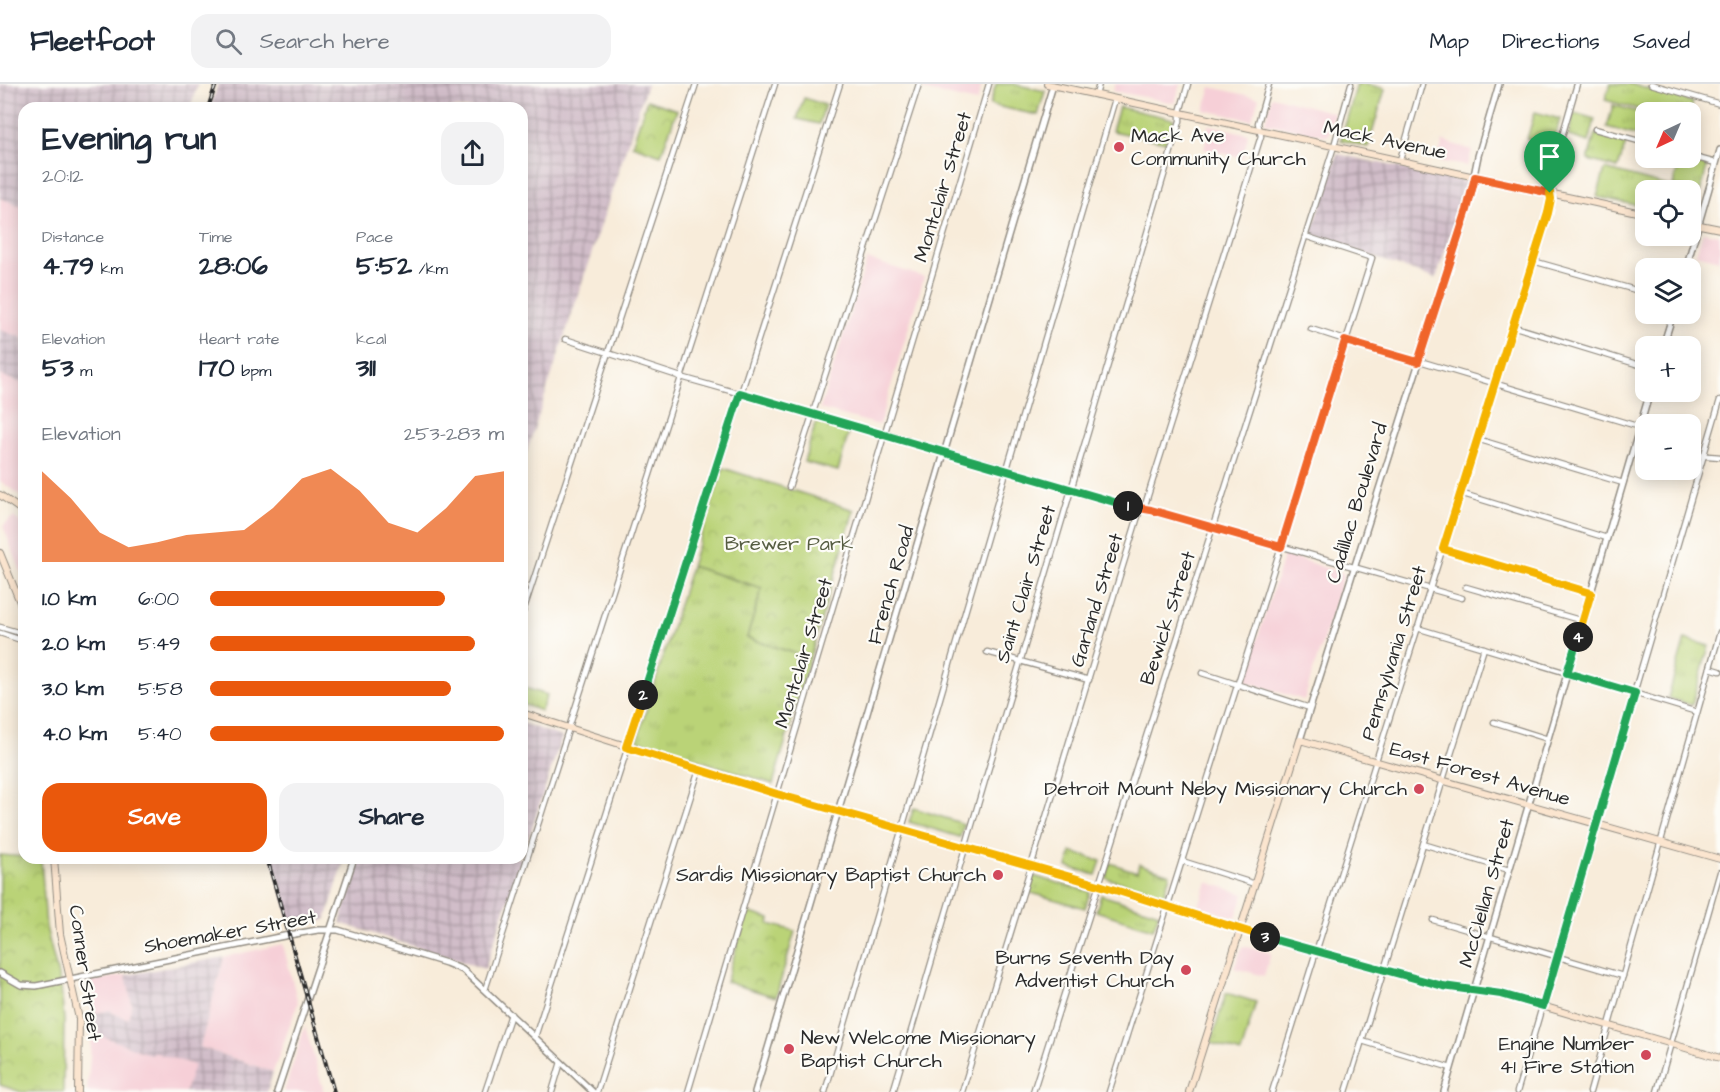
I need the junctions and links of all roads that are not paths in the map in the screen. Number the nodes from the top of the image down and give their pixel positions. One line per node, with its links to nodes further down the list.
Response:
1 (696, 84): 40 (street)
2 (775, 84): 43 (street)
3 (840, 84): 45 (street)
4 (919, 84): 47 (street)
5 (989, 84): 49 (street, Montclair Street)
6 (1100, 84): 15 (street)
7 (1188, 84): 18 (street, Saint Clair Street)
8 (1269, 84): 20 (street, Garland Street)
9 (1351, 84): 22 (street, Bewick Street)
10 (1422, 84): 25 (street)
11 (1499, 84): 27 (street, Cadillac Boulevard)
12 (1577, 84): 28 (street, Pennsylvania Street)
13 (1651, 84): 17 (street)
14 (1050, 85): 15 (main road, Mack Avenue); 52 (street, French Road)
15 (1096, 94): 16 (main road, Mack Avenue)
16 (1115, 99): 18 (main road, Mack Avenue); 56 (street)
17 (1720, 104)
18 (1180, 112): 20 (main road, Mack Avenue); 59 (street, Saint Clair Street)
19 (1595, 129): 21 (street)
20 (1259, 130): 22 (main road, Mack Avenue); 65 (street, Garland Street)
21 (1635, 140)
22 (1334, 146): 25 (main road, Mack Avenue); 33 (street, Bewick Street)
23 (1720, 150): 26 (street)
24 (1701, 159): 26 (street)
25 (1400, 160): 27 (main road, Mack Avenue)
26 (1716, 163): 30 (street)
27 (1475, 177): 28 (main road, Mack Avenue); 41 (street, Cadillac Boulevard)
28 (1550, 193): 29 (main road, Mack Avenue); 34 (street, Pennsylvania Street)
29 (1635, 212)
30 (1701, 218)
31 (1701, 225): 32 (main road)
32 (1720, 229)
33 (1305, 236): 39 (street); 66 (street, Bewick Street)
34 (1533, 261): 35 (street); 36 (street, Pennsylvania Street)
35 (1635, 290)
36 (1512, 326): 42 (street); 44 (street, Pennsylvania Street)
37 (1311, 330): 39 (street)
38 (565, 339): 40 (street)
39 (1345, 341): 41 (street); 68 (street)
40 (608, 354): 43 (street); 76 (street)
41 (1418, 362): 44 (street); 71 (street, Cadillac Boulevard)
42 (1635, 364)
43 (681, 377): 45 (street); 99 (street)
44 (1495, 383): 48 (street); 50 (street, Pennsylvania Street)
45 (740, 393): 47 (street); 102 (street)
46 (1720, 400): 54 (street)
47 (813, 414): 49 (street); 58 (street)
48 (1635, 425)
49 (884, 435): 52 (street); 106 (street, Montclair Street)
50 (1477, 439): 57 (street); 60 (street, Pennsylvania Street)
51 (1635, 442): 57 (street, McClellan Street)
52 (946, 452): 56 (street); 108 (street, French Road)
53 (1701, 456): 54 (street)
54 (1704, 456): 55 (street); 94 (street)
55 (1720, 457)
56 (1007, 470): 59 (street); 110 (street)
57 (1623, 483): 67 (street, McClellan Street)
58 (789, 487)
59 (1070, 489): 65 (street); 87 (street, Saint Clair Street)
60 (1460, 493): 67 (street); 69 (street, Pennsylvania Street)
61 (0, 495): 63 (main road)
62 (0, 503): 63 (main road)
63 (11, 503): 64 (main road)
64 (18, 508)
65 (1143, 509): 66 (street); 92 (street, Garland Street)
66 (1213, 527): 68 (street); 124 (street, Bewick Street)
67 (1607, 538): 74 (street, McClellan Street)
68 (1281, 547): 71 (street); 93 (street)
69 (1443, 549): 73 (street, Pennsylvania Street); 74 (street)
70 (0, 552): 75 (main road)
71 (1354, 569): 73 (street); 95 (street, Cadillac Boulevard)
72 (1466, 586): 78 (street)
73 (1430, 589): 77 (street); 80 (street, Pennsylvania Street)
74 (1591, 593): 78 (street, McClellan Street)
75 (18, 597)
76 (528, 597)
77 (1462, 598)
78 (1583, 621): 91 (street, McClellan Street)
79 (0, 627): 81 (street)
80 (1418, 628): 85 (street); 103 (street, Pennsylvania Street)
81 (18, 632)
82 (1720, 632): 88 (street)
83 (0, 633): 84 (street)
84 (18, 639)
85 (1484, 648): 91 (street); 105 (street)
86 (987, 652): 87 (street)
87 (1019, 661): 92 (street); 113 (street, Saint Clair Street)
88 (1710, 668): 89 (street); 96 (street)
89 (1720, 671)
90 (1202, 673): 93 (street)
91 (1567, 673): 94 (street); 100 (street, McClellan Street)
92 (1089, 680): 120 (street, Garland Street)
93 (1238, 685): 95 (street); 116 (street)
94 (1635, 693): 96 (street); 109 (street)
95 (1310, 708): 101 (street, Cadillac Boulevard)
96 (1697, 712): 111 (street)
97 (528, 715): 99 (main road)
98 (1494, 722): 100 (street)
99 (568, 729): 102 (main road); 114 (street)
100 (1548, 739): 107 (street, McClellan Street)
101 (1300, 740): 103 (main road, East Forest Avenue); 123 (main road, Cadillac Boulevard)
102 (626, 747): 104 (main road); 141 (street)
103 (1375, 762): 105 (main road, East Forest Avenue); 130 (street, Pennsylvania Street)
104 (699, 770): 106 (main road); 151 (street)
105 (1443, 781): 107 (main road, East Forest Avenue); 112 (street)
106 (777, 794): 108 (main road); 152 (street, Montclair Street)
107 (1528, 805): 109 (main road, East Forest Avenue); 121 (street, McClellan Street)
108 (839, 812): 110 (main road); 153 (street, French Road)
109 (1596, 824): 111 (main road, East Forest Avenue); 131 (street)
110 (902, 829): 113 (main road); 154 (street)
111 (1661, 842): 115 (main road, East Forest Avenue); 134 (street)
112 (1423, 844): 121 (street); 132 (street)
113 (964, 847): 120 (main road); 155 (street, Saint Clair Street)
114 (528, 855)
115 (1720, 859)
116 (1182, 861): 123 (street); 125 (street)
117 (54, 864): 135 (main road, Conner Street)
118 (352, 864): 127 (street)
119 (525, 864): 136 (street)
120 (1032, 866): 124 (main road); 156 (street, Garland Street)
121 (1509, 870): 129 (street, McClellan Street)
122 (1720, 872): 143 (street)
123 (1255, 884): 128 (main road, Cadillac Boulevard)
124 (1099, 885): 125 (main road); 157 (street, Bewick Street)
125 (1168, 906): 128 (main road); 158 (street)
126 (1433, 920): 129 (street)
127 (331, 930): 135 (street, Shoemaker Street); 136 (street, Shoemaker Street); 148 (street)
128 (1240, 930): 130 (main road); 159 (main road, Cadillac Boulevard)
129 (1490, 936): 131 (street); 137 (street, McClellan Street)
130 (1316, 952): 132 (main road); 160 (street, Pennsylvania Street)
131 (1557, 956): 134 (street); 138 (street)
132 (1384, 971): 137 (main road); 142 (street)
133 (0, 973): 135 (street, Shoemaker Street)
134 (1623, 976): 140 (street)
135 (71, 978): 147 (main road, Conner Street)
136 (485, 990): 139 (street, Shoemaker Street)
137 (1474, 990): 138 (main road); 146 (street, McClellan Street)
138 (1543, 1006): 140 (main road); 163 (street)
139 (511, 1014): 141 (street, Shoemaker Street); 149 (street)
140 (1609, 1026): 143 (main road); 164 (street)
141 (535, 1037): 145 (street, Shoemaker Street)
142 (1362, 1041): 146 (street); 161 (street)
143 (1671, 1044): 144 (main road); 165 (street)
144 (1720, 1058)
145 (561, 1062): 150 (street); 151 (street, Shoemaker Street)
146 (1451, 1068): 162 (street, McClellan Street)
147 (78, 1092)
148 (277, 1092)
149 (485, 1092)
150 (552, 1092)
151 (595, 1092)
152 (688, 1092)
153 (755, 1092)
154 (825, 1092)
155 (893, 1092)
156 (962, 1092)
157 (1034, 1092)
158 (1109, 1092)
159 (1189, 1092)
160 (1272, 1092)
161 (1346, 1092)
162 (1444, 1092)
163 (1517, 1092)
164 (1590, 1092)
165 (1657, 1092)

